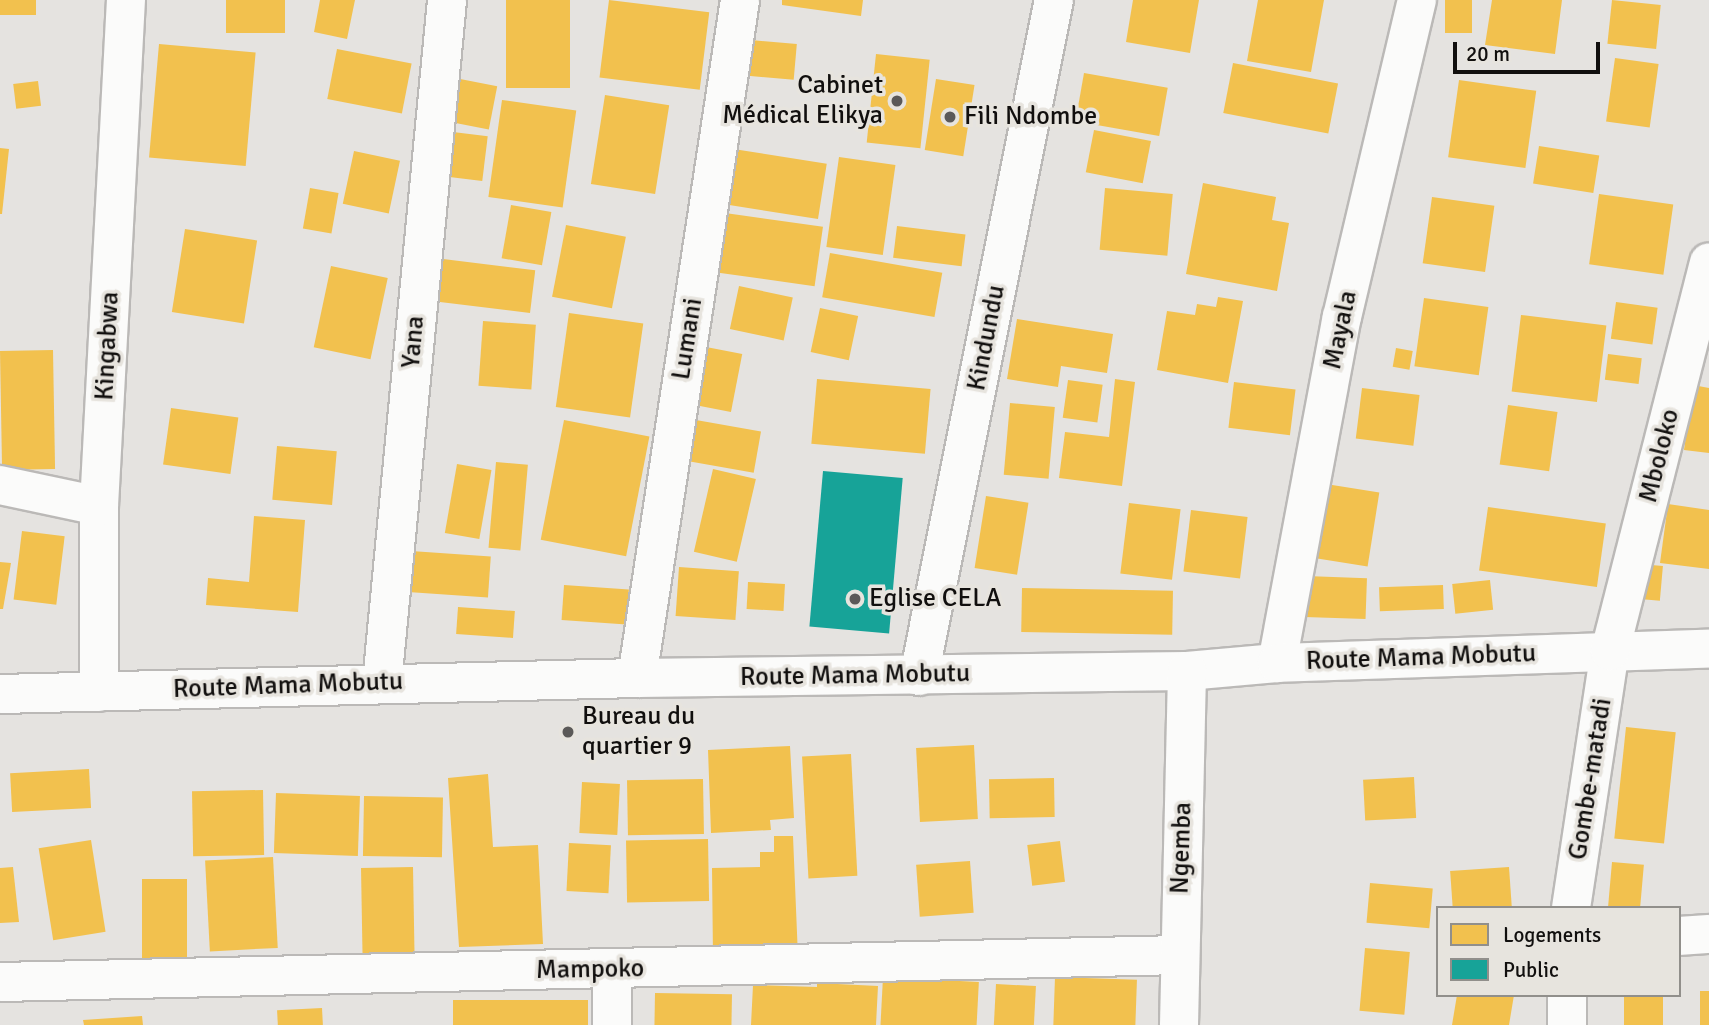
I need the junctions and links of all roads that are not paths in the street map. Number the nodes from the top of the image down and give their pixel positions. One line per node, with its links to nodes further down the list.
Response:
1 (126, 0): 8 (street, Kingabwa)
2 (447, 0): 15 (street, Yana)
3 (740, 0): 14 (street, Lumani)
4 (1054, 0): 13 (street, Kindundu)
5 (1417, 0): 11 (street, Mayala)
6 (1709, 262): 10 (street, Mboloko)
7 (0, 485): 8 (street)
8 (99, 506): 16 (street, Kingabwa)
9 (1709, 649): 10 (street, Route Mama Mobutu)
10 (1610, 651): 11 (street, Route Mama Mobutu); 18 (street, Gombe-matadi)
11 (1277, 663): 12 (street, Route Mama Mobutu)
12 (1187, 671): 13 (street, Route Mama Mobutu); 21 (street, Ngemba)
13 (919, 676): 14 (street, Route Mama Mobutu)
14 (637, 678): 15 (street, Route Mama Mobutu)
15 (382, 683): 16 (street, Route Mama Mobutu)
16 (99, 692): 17 (street, Route Mama Mobutu)
17 (0, 694)
18 (1571, 906)
19 (1709, 934): 20 (street)
20 (1681, 936)
21 (1179, 955): 22 (street, Mampoko); 26 (street, Ngemba)
22 (612, 970): 23 (street, Mampoko); 25 (street)
23 (0, 982)
24 (1567, 997): 27 (street)
25 (612, 1025)
26 (1179, 1025)
27 (1567, 1025)

